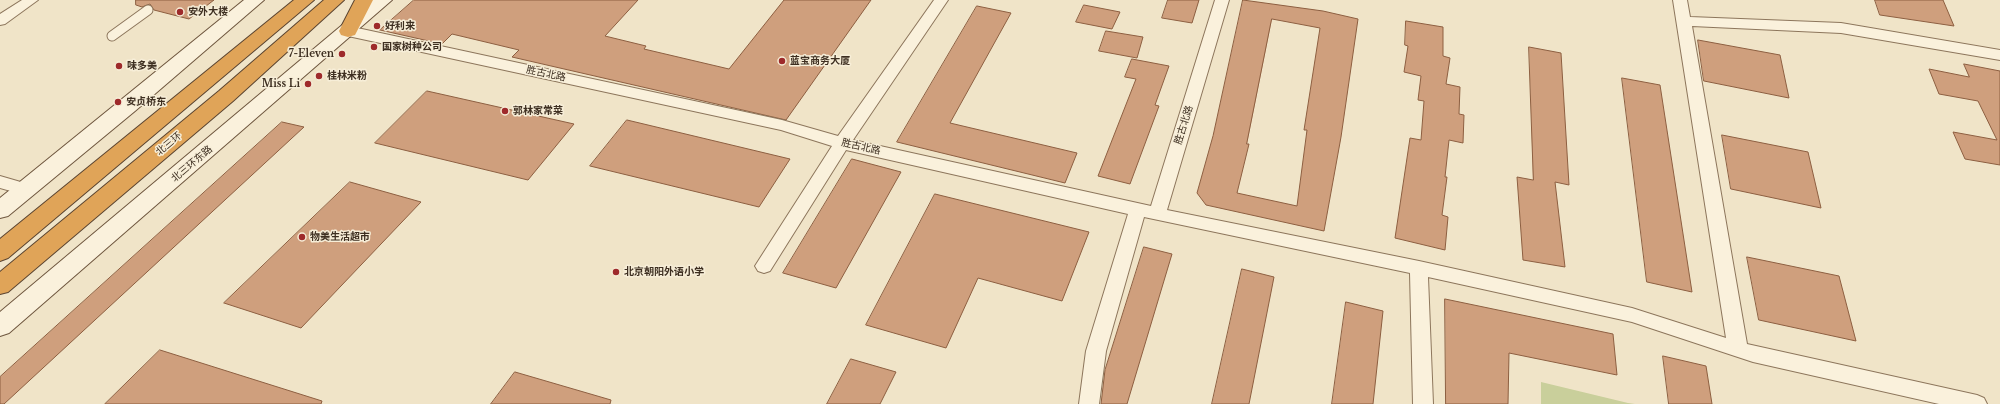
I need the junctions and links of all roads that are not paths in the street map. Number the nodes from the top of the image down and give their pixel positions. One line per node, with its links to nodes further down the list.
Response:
1 (31, 0): 11 (street)
2 (255, 0): 18 (street)
3 (305, 0): 22 (highway)
4 (335, 0): 25 (highway, 北三环)
5 (364, 0): 13 (highway)
6 (383, 0): 13 (street, 北三环东路)
7 (941, 0): 16 (street)
8 (1222, 0): 21 (street, 胜古北路)
9 (1680, 0): 12 (street)
10 (148, 10): 14 (lane)
11 (0, 21)
12 (1685, 21): 15 (street); 27 (street)
13 (348, 31): 16 (street, 胜古北路); 26 (street, 北三环东路)
14 (112, 36)
15 (2000, 55)
16 (842, 143): 20 (street, 胜古北路); 23 (street)
17 (0, 182): 18 (street)
18 (26, 189): 19 (street)
19 (0, 210)
20 (1138, 210): 21 (street, 胜古北路); 28 (street)
21 (1157, 214): 24 (street)
22 (0, 252)
23 (764, 266)
24 (1419, 268): 27 (street); 29 (street)
25 (0, 285)
26 (0, 326)
27 (1738, 350): 30 (street)
28 (1089, 404)
29 (1423, 404)
30 (1977, 404)

